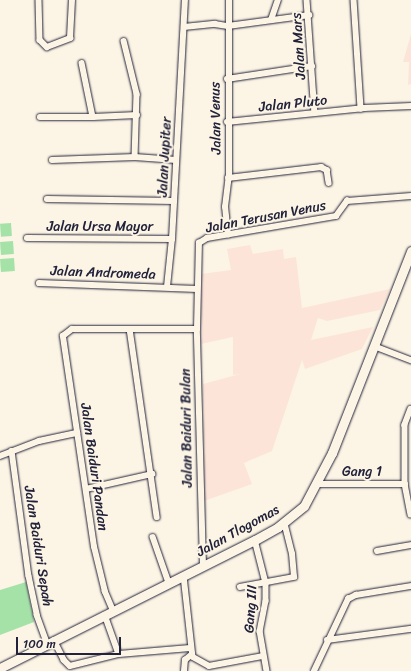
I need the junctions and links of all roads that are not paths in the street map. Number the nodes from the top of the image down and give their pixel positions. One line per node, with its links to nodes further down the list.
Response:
1 (39, 0): 2 (street)
2 (72, 0)
3 (185, 0): 11 (street, Jalan Jupiter)
4 (229, 0): 10 (street, Jalan Venus)
5 (278, 0): 9 (street)
6 (308, 0): 8 (street, Jalan Mars)
7 (354, 0): 17 (street)
8 (309, 15): 9 (street); 14 (street, Jalan Mars)
9 (271, 20): 10 (street)
10 (228, 26): 11 (street); 15 (street, Jalan Venus)
11 (184, 27): 25 (street, Jalan Jupiter)
12 (124, 41): 19 (street)
13 (82, 63): 21 (street)
14 (312, 66): 15 (street); 18 (street, Jalan Mars)
15 (228, 79): 22 (street, Jalan Venus)
16 (411, 106): 17 (street, Jalan Pluto)
17 (361, 109): 18 (street, Jalan Pluto)
18 (315, 114): 22 (street, Jalan Pluto)
19 (136, 115): 21 (street); 23 (street)
20 (40, 116): 21 (street)
21 (93, 117)
22 (227, 122): 26 (street, Jalan Venus)
23 (135, 157): 24 (street); 25 (street)
24 (52, 160)
25 (176, 160): 30 (street, Jalan Jupiter)
26 (228, 178): 27 (street); 31 (street, Jalan Venus)
27 (329, 183)
28 (411, 196): 31 (street, Jalan Terusan Venus)
29 (47, 199): 30 (street)
30 (174, 200): 33 (street, Jalan Jupiter)
31 (228, 235): 35 (street, Jalan Terusan Venus)
32 (27, 238): 33 (street, Jalan Ursa Mayor)
33 (172, 239): 37 (street, Jalan Jupiter)
34 (411, 251): 41 (main road, Jalan Tlogomas)
35 (198, 258): 38 (street, Jalan Baiduri Bulan)
36 (39, 283): 37 (street, Jalan Andromeda)
37 (167, 287): 38 (street)
38 (197, 289): 40 (street, Jalan Baiduri Bulan)
39 (130, 328): 40 (street); 44 (street, Jalan Baiduri Pandan); 48 (street)
40 (196, 329): 59 (street, Jalan Baiduri Bulan)
41 (377, 347): 42 (street); 49 (main road, Jalan Tlogomas)
42 (410, 358)
43 (411, 409): 45 (street)
44 (77, 433): 46 (street); 51 (street, Jalan Baiduri Pandan)
45 (408, 439): 50 (street)
46 (12, 451): 47 (street); 68 (street, Jalan Baiduri Sepah)
47 (0, 456)
48 (152, 474): 51 (street); 53 (street)
49 (318, 484): 50 (street, Gang 1); 54 (main road, Jalan Tlogomas)
50 (405, 484): 52 (street)
51 (86, 490): 65 (street, Jalan Baiduri Pandan)
52 (411, 514)
53 (157, 518)
54 (284, 523): 56 (main road, Jalan Tlogomas); 62 (street)
55 (152, 537): 61 (street)
56 (255, 540): 59 (main road, Jalan Tlogomas); 62 (street, Gang III)
57 (411, 545): 58 (street)
58 (377, 551)
59 (203, 566): 60 (main road, Jalan Tlogomas)
60 (184, 576): 61 (main road, Jalan Tlogomas); 69 (street)
61 (169, 583): 65 (main road, Jalan Tlogomas)
62 (266, 583): 64 (street); 72 (street, Gang III)
63 (411, 586): 67 (street)
64 (240, 587)
65 (109, 613): 68 (main road, Jalan Tlogomas); 70 (street, Jalan Baiduri Pandan)
66 (411, 629): 67 (street)
67 (326, 640): 77 (street)
68 (51, 642): 70 (street, Jalan Baiduri Sepah); 73 (main road, Jalan Tlogomas)
69 (190, 648): 70 (street); 71 (street)
70 (119, 654)
71 (191, 655): 72 (street); 75 (street)
72 (263, 656): 76 (street, Gang III)
73 (9, 667): 74 (main road, Jalan Tlogomas)
74 (0, 668)
75 (184, 671)
76 (267, 671)
77 (314, 671)

